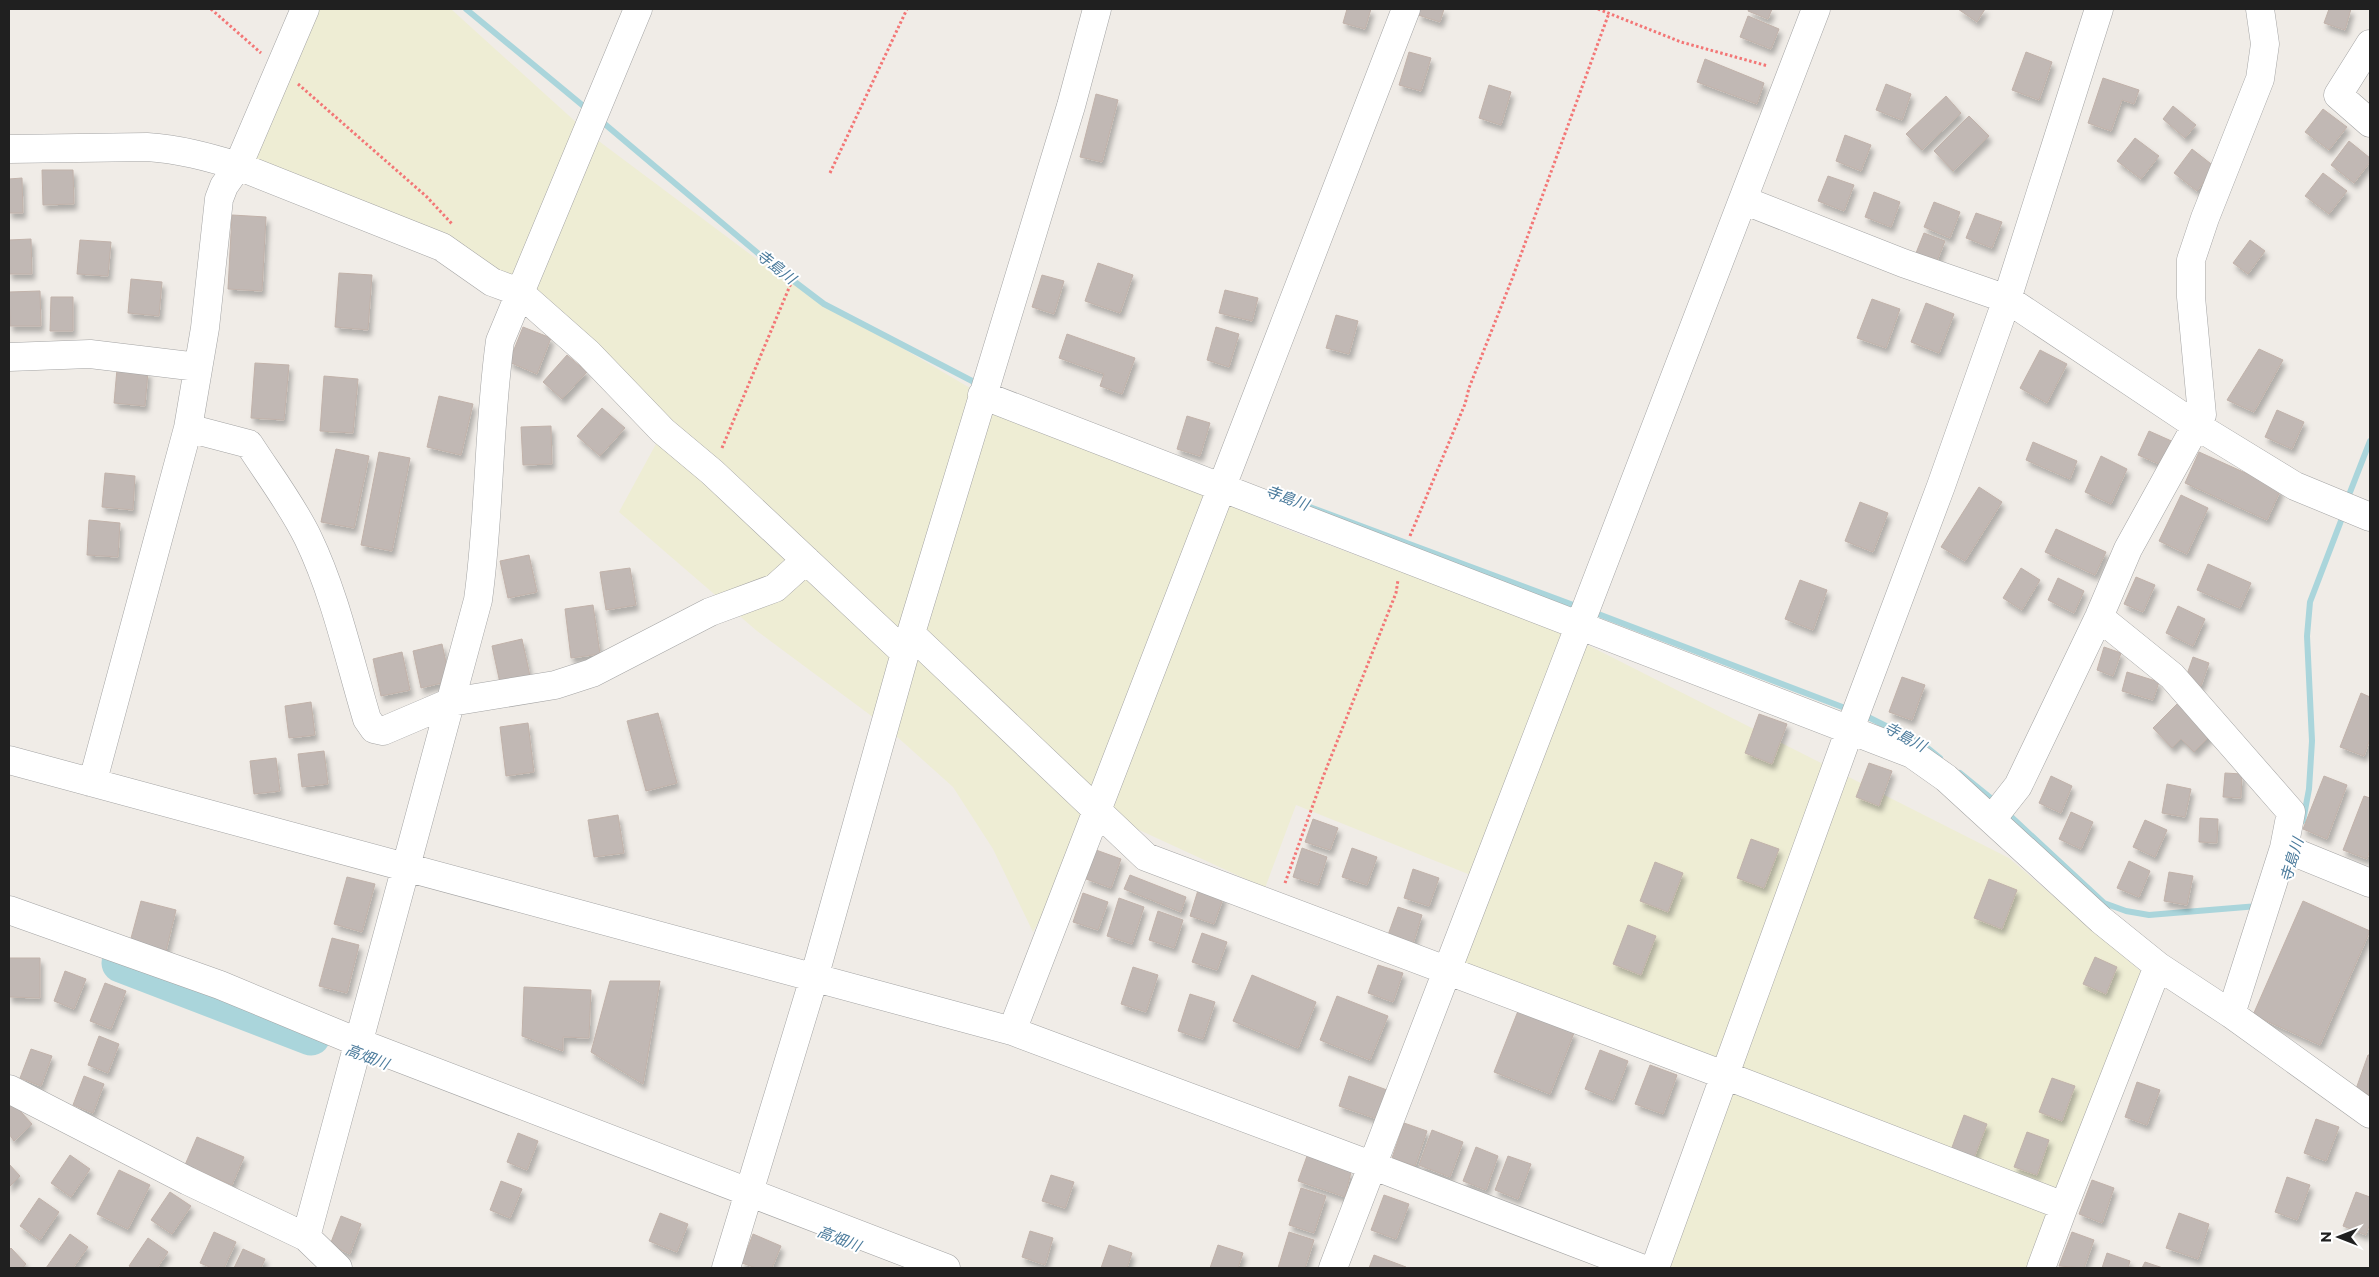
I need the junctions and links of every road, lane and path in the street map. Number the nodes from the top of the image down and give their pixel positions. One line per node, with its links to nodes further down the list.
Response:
1 (211, 9): 13 (path)
2 (304, 9): 13 (street)
3 (638, 9): 22 (street)
4 (907, 9): 18 (path)
5 (1097, 9): 26 (street)
6 (1406, 9): 30 (street)
7 (1598, 9): 11 (path)
8 (1816, 9): 14 (street)
9 (2099, 9): 23 (street)
10 (2260, 9): 27 (street)
11 (1609, 13): 14 (path); 32 (path)
12 (2370, 44): 15 (street)
13 (280, 68): 17 (street); 20 (path)
14 (1792, 72): 19 (street)
15 (2370, 123)
16 (9, 149): 17 (street)
17 (238, 166): 22 (street); 25 (street)
18 (830, 172)
19 (1743, 200): 23 (street); 35 (street)
20 (459, 231)
21 (794, 276): 29 (path)
22 (519, 292): 29 (street); 37 (street)
23 (2007, 300): 27 (street); 38 (street)
24 (9, 357): 25 (street)
25 (198, 366): 28 (street)
26 (982, 395): 30 (street); 36 (street)
27 (2197, 426): 31 (street); 34 (street)
28 (188, 428): 37 (street); 40 (street)
29 (712, 472): 33 (street)
30 (1224, 479): 32 (street); 41 (street)
31 (2353, 510)
32 (1405, 548): 35 (street); 46 (path)
33 (806, 560): 36 (street); 37 (street)
34 (2099, 617): 42 (street); 43 (street)
35 (1579, 624): 38 (street); 49 (street)
36 (908, 644): 41 (street); 50 (street)
37 (451, 702): 44 (street)
38 (1850, 729): 42 (street); 54 (street)
39 (9, 760): 40 (street)
40 (90, 782): 44 (street)
41 (1098, 811): 46 (street); 52 (street)
42 (1998, 811): 48 (street)
43 (2291, 850): 45 (street); 51 (street)
44 (404, 867): 50 (street); 53 (street)
45 (2370, 883)
46 (1278, 905): 49 (street)
47 (9, 910): 53 (street)
48 (2158, 966): 51 (street); 59 (street)
49 (1447, 970): 54 (street); 57 (street)
50 (814, 978): 52 (street); 58 (street)
51 (2231, 1014): 56 (street)
52 (1012, 1031): 57 (street)
53 (357, 1049): 58 (street); 60 (street)
54 (1724, 1075): 59 (street); 66 (street)
55 (9, 1089): 60 (street)
56 (2370, 1114)
57 (1371, 1165): 64 (street); 65 (street)
58 (749, 1193): 62 (street); 63 (street)
59 (2064, 1206): 67 (street)
60 (306, 1237): 61 (street)
61 (336, 1268)
62 (726, 1268)
63 (946, 1268)
64 (1333, 1268)
65 (1641, 1268)
66 (1654, 1268)
67 (2040, 1268)

